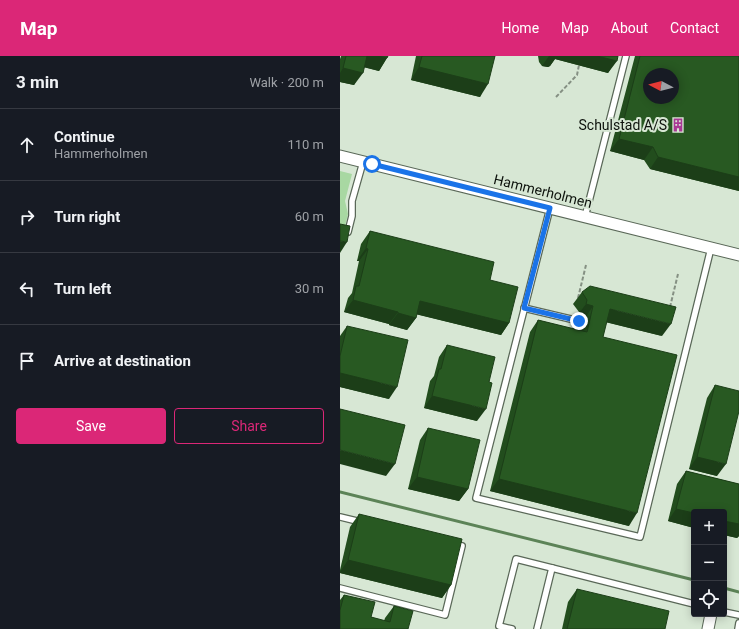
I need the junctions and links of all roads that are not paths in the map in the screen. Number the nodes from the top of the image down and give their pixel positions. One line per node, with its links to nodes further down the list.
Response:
1 (626, 56): 5 (lane)
2 (340, 156): 3 (street, Hammerholmen)
3 (363, 162): 4 (street, Hammerholmen); 6 (lane)
4 (550, 208): 5 (street, Hammerholmen); 9 (lane)
5 (586, 217): 7 (street, Hammerholmen)
6 (346, 240)
7 (711, 248): 8 (street, Hammerholmen); 9 (lane)
8 (739, 255)
9 (524, 308): 10 (lane)
10 (579, 321)
11 (340, 517): 12 (lane)
12 (370, 524)
13 (446, 543): 15 (lane)
14 (552, 568): 16 (lane); 21 (lane); 22 (lane)
15 (340, 588)
16 (691, 603)
17 (727, 613): 18 (lane)
18 (739, 615)
19 (710, 617): 23 (street)
20 (739, 623): 24 (lane)
21 (512, 629)
22 (537, 629)
23 (708, 629)
24 (738, 629)

